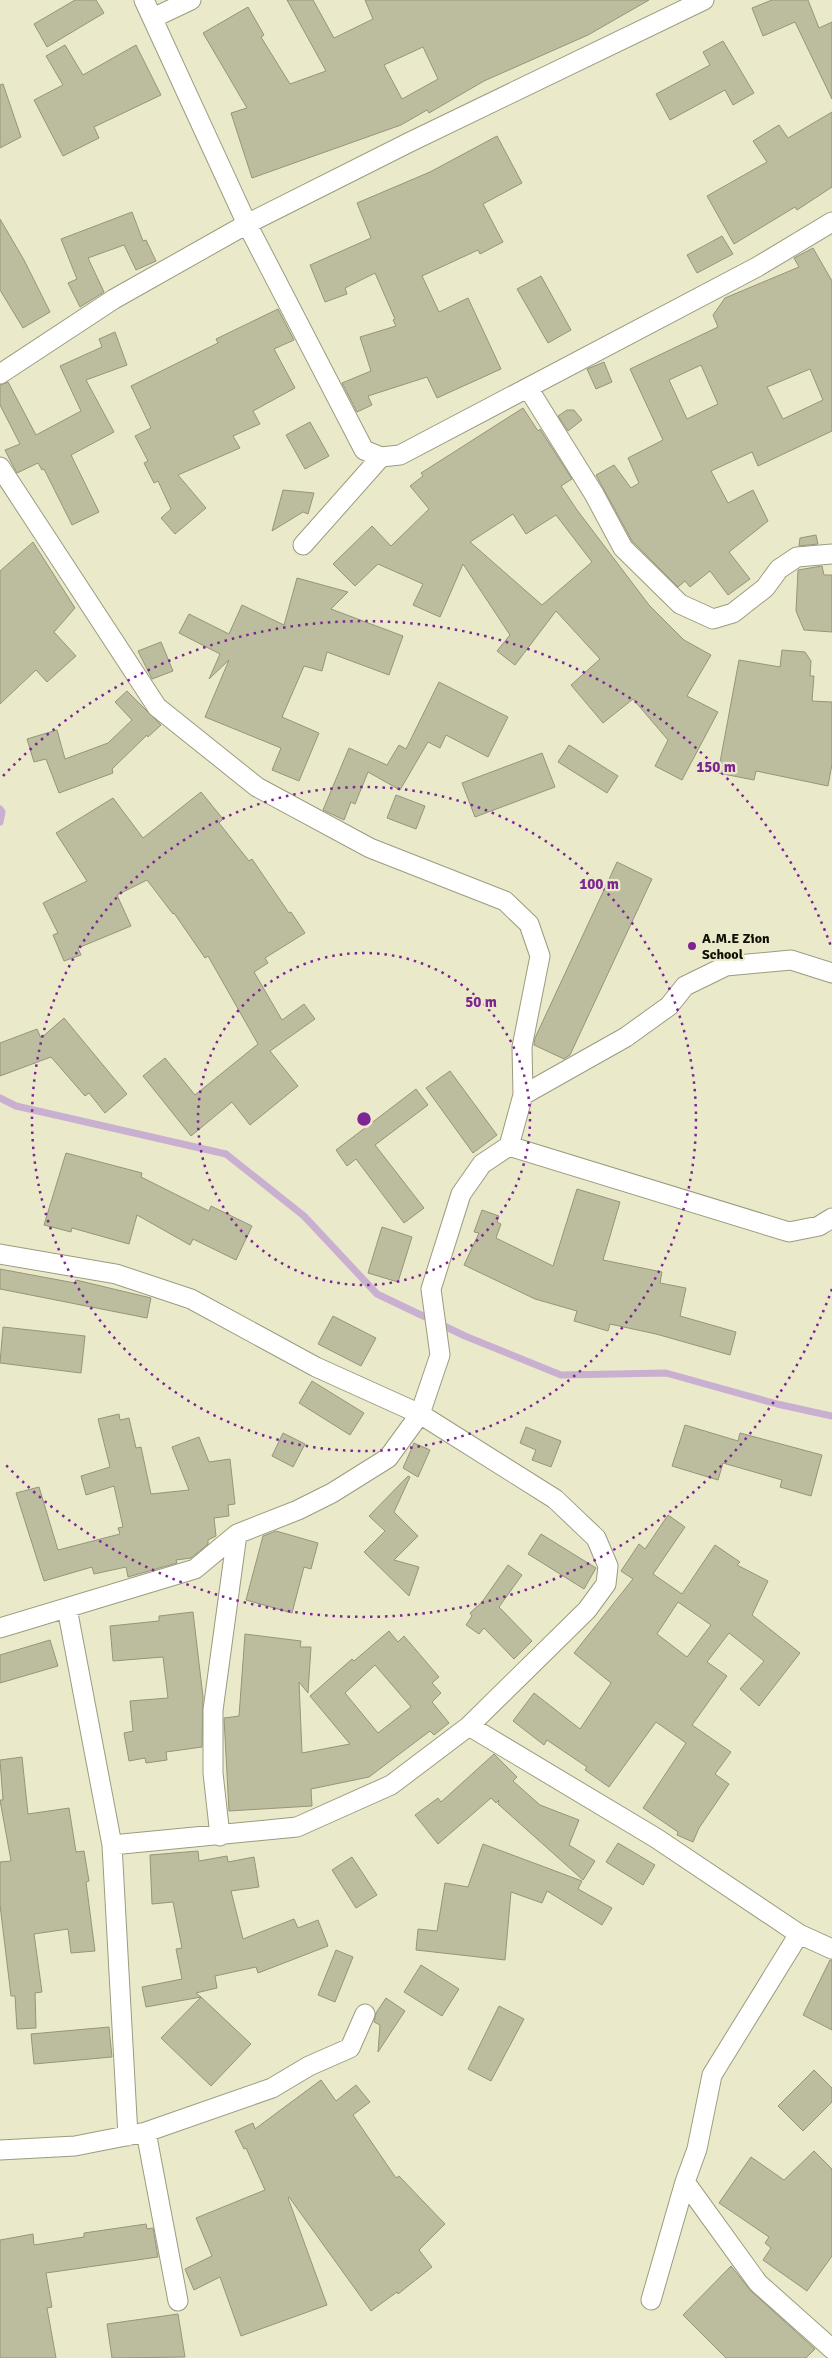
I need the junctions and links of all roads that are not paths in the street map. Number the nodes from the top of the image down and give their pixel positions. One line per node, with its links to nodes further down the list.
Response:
1 (144, 0): 4 (street)
2 (191, 0): 4 (street)
3 (704, 0): 6 (street)
4 (153, 18): 6 (street)
5 (832, 222): 8 (street)
6 (247, 224): 7 (street); 9 (street)
7 (0, 374)
8 (528, 388): 9 (street); 12 (street)
9 (381, 457): 11 (street)
10 (0, 468): 14 (street)
11 (303, 545)
12 (832, 554)
13 (832, 973): 14 (street)
14 (523, 1095): 15 (street)
15 (509, 1146): 16 (street); 18 (street)
16 (832, 1218)
17 (0, 1254): 18 (street)
18 (420, 1414): 19 (street); 22 (street)
19 (237, 1534): 20 (street); 23 (street)
20 (67, 1608): 21 (street); 24 (street)
21 (0, 1628)
22 (469, 1726): 23 (street); 25 (street)
23 (220, 1836): 24 (street)
24 (112, 1844): 28 (street)
25 (799, 1934): 26 (street); 30 (street)
26 (832, 1949)
27 (365, 2014): 28 (street)
28 (137, 2134): 29 (street); 32 (street)
29 (0, 2150)
30 (685, 2182): 31 (street); 33 (street)
31 (651, 2300)
32 (178, 2301)
33 (832, 2349)

